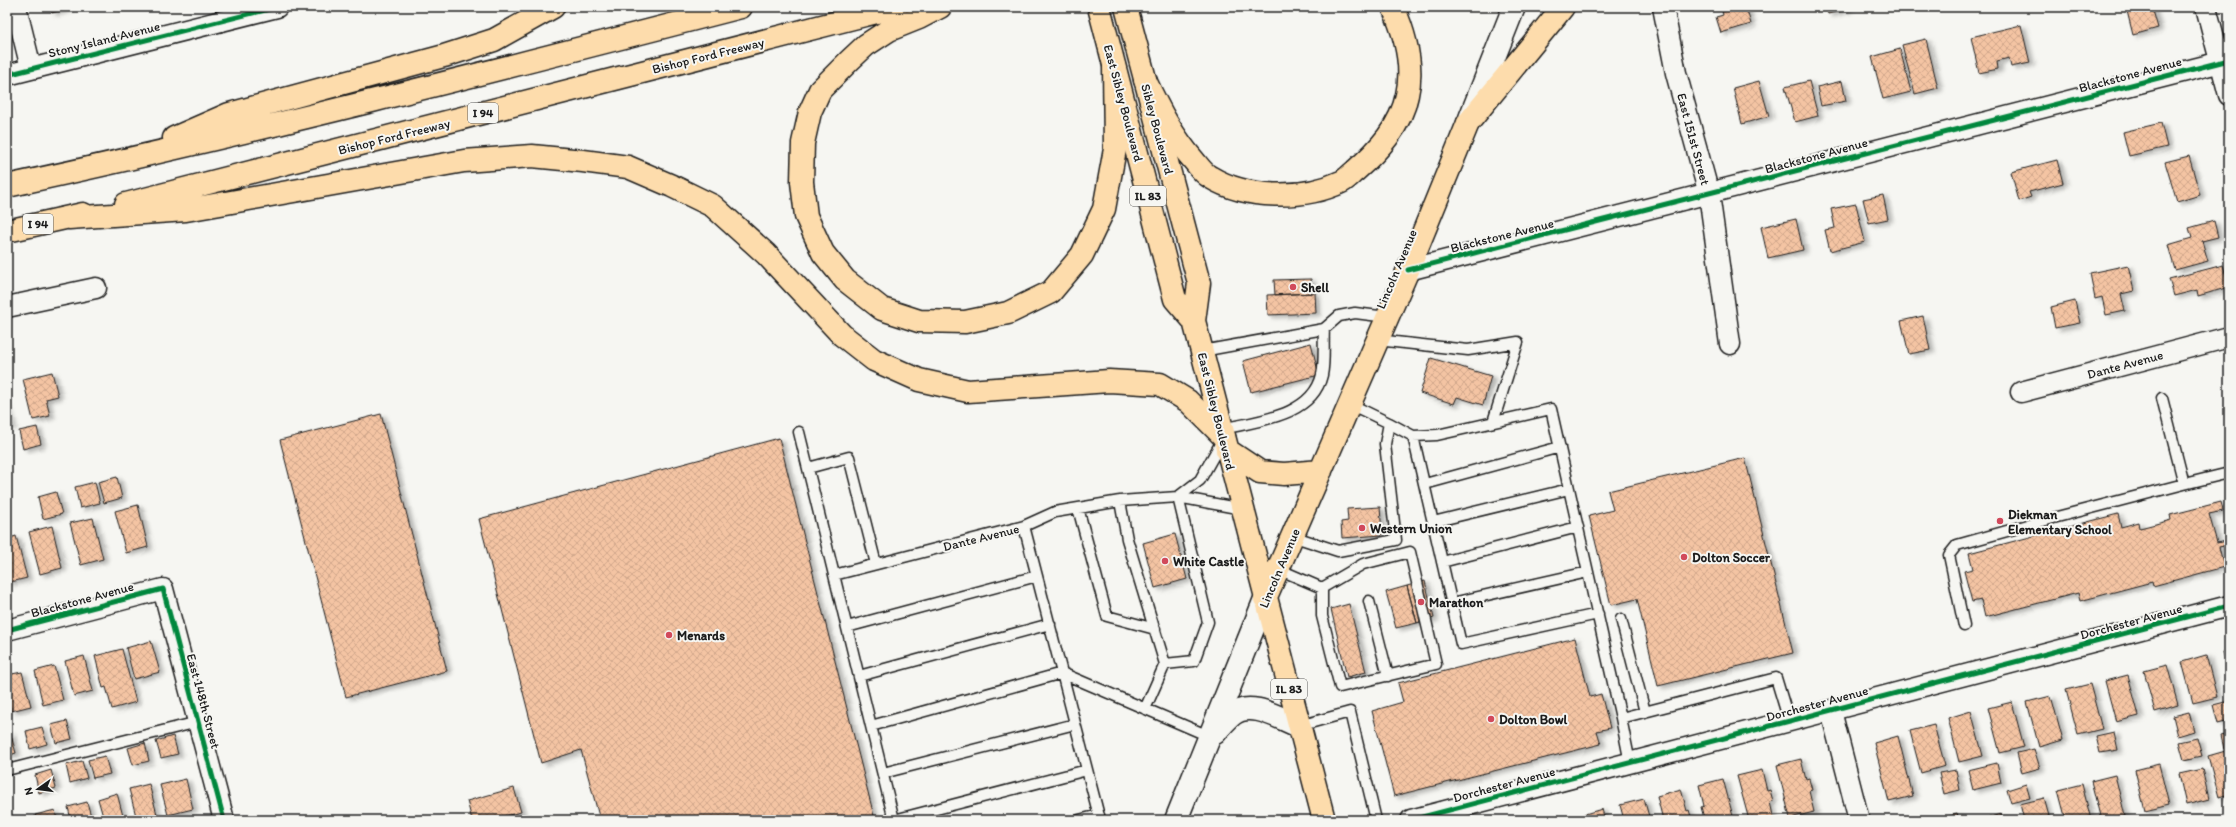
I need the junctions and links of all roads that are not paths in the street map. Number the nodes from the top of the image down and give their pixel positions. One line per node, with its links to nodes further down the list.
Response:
1 (16, 7): 16 (street)
2 (277, 7): 16 (street, Stony Island Avenue)
3 (553, 7): 21 (main road)
4 (741, 7): 21 (main road)
5 (896, 7): 24 (main road, Bishop Ford Freeway / I 94)
6 (940, 7): 15 (main road)
7 (1393, 7): 18 (main road)
8 (1514, 7): 20 (street, Lincoln Avenue)
9 (1562, 7): 20 (main road)
10 (1663, 7): 23 (street, East 151st Street)
11 (2206, 7): 14 (street)
12 (1127, 11): 18 (main road, Sibley Boulevard)
13 (1101, 15): 15 (main road, East Sibley Boulevard / IL 83)
14 (2225, 61): 19 (street); 23 (street, Blackstone Avenue)
15 (1114, 66): 30 (main road, East Sibley Boulevard / IL 83)
16 (31, 68): 17 (street, Stony Island Avenue)
17 (7, 75)
18 (1146, 80): 30 (main road, Sibley Boulevard)
19 (2229, 95)
20 (1468, 123): 26 (main road, Lincoln Avenue)
21 (124, 161): 22 (main road)
22 (7, 186)
23 (1709, 194): 26 (street, Blackstone Avenue); 34 (street, East 151st Street)
24 (69, 218): 25 (main road, Bishop Ford Freeway / I 94); 43 (main road)
25 (7, 231)
26 (1408, 270): 29 (main road, Lincoln Avenue)
27 (96, 288): 28 (street)
28 (7, 307)
29 (1388, 317): 31 (lane); 33 (main road, Lincoln Avenue)
30 (1194, 321): 35 (main road, East Sibley Boulevard / IL 83)
31 (1324, 329): 35 (lane); 43 (lane)
32 (2229, 337): 36 (street, Dante Avenue)
33 (1377, 340): 38 (main road, Lincoln Avenue); 39 (lane)
34 (1730, 344)
35 (1202, 351): 43 (main road, East Sibley Boulevard / IL 83)
36 (2021, 392)
37 (2162, 398): 49 (lane)
38 (1350, 404): 40 (lane); 46 (main road, Lincoln Avenue)
39 (1493, 422): 42 (lane); 44 (lane)
40 (1389, 423): 42 (lane); 58 (lane)
41 (799, 432): 45 (lane)
42 (1413, 436): 48 (lane)
43 (1224, 439): 46 (main road); 51 (lane); 54 (main road, East Sibley Boulevard / IL 83)
44 (1560, 447): 48 (lane); 50 (lane)
45 (808, 468): 60 (lane); 63 (lane)
46 (1320, 471): 58 (main road, Lincoln Avenue)
47 (2229, 473): 49 (lane)
48 (1425, 484): 55 (lane)
49 (2184, 484): 74 (lane)
50 (1569, 489): 55 (lane); 57 (lane)
51 (1178, 497): 52 (lane); 54 (lane); 78 (lane)
52 (1120, 501): 53 (lane); 76 (lane)
53 (1078, 508): 56 (lane); 76 (lane)
54 (1242, 509): 67 (main road, East Sibley Boulevard / IL 83)
55 (1433, 522): 59 (lane)
56 (1024, 526): 60 (lane, Dante Avenue); 64 (lane, Dante Avenue)
57 (1578, 527): 59 (lane); 62 (lane)
58 (1292, 536): 61 (main road, Lincoln Avenue)
59 (1442, 562): 69 (lane)
60 (876, 564): 63 (lane, Dante Avenue)
61 (1278, 569): 65 (lane); 67 (main road, Lincoln Avenue)
62 (1588, 572): 69 (lane); 71 (lane)
63 (834, 575): 75 (lane)
64 (1037, 576): 73 (lane, Dante Avenue); 75 (lane)
65 (1322, 588): 81 (lane); 81 (lane)
66 (163, 589): 77 (street, Blackstone Avenue); 87 (street, East 148th Street)
67 (1265, 599): 90 (main road, East Sibley Boulevard / IL 83); 91 (street, Lincoln Avenue)
68 (1369, 601): 81 (lane)
69 (1452, 603): 71 (lane)
70 (2229, 606): 83 (street, Dorchester Avenue)
71 (1598, 614): 85 (lane)
72 (1621, 619): 84 (lane)
73 (1050, 624): 79 (lane, Dante Avenue); 80 (lane)
74 (1964, 626)
75 (847, 627): 80 (lane)
76 (1155, 629): 78 (lane)
77 (7, 630)
78 (1165, 664): 82 (lane)
79 (1062, 673): 82 (lane); 88 (lane, Dante Avenue); 89 (lane)
80 (859, 676): 89 (lane)
81 (1388, 676)
82 (1145, 709): 91 (lane)
83 (1831, 711): 86 (street, Dorchester Avenue); 104 (street)
84 (1645, 712): 85 (lane); 86 (lane)
85 (1621, 718): 92 (lane)
86 (1789, 721): 92 (street, Dorchester Avenue)
87 (198, 722): 93 (lane); 97 (street, East 148th Street)
88 (1075, 724): 94 (lane, Dante Avenue); 95 (lane)
89 (871, 726): 95 (lane)
90 (1299, 726): 91 (street); 101 (main road, East Sibley Boulevard / IL 83); 102 (lane)
91 (1211, 737): 100 (street, Lincoln Avenue)
92 (1630, 763): 103 (street, Dorchester Avenue)
93 (7, 770)
94 (1087, 770): 96 (lane, Dante Avenue); 98 (lane)
95 (883, 773): 98 (lane)
96 (1099, 817): 99 (lane)
97 (224, 820)
98 (894, 820)
99 (1079, 820)
100 (1176, 820)
101 (1324, 820)
102 (1376, 820)
103 (1411, 820)
104 (1857, 820)

